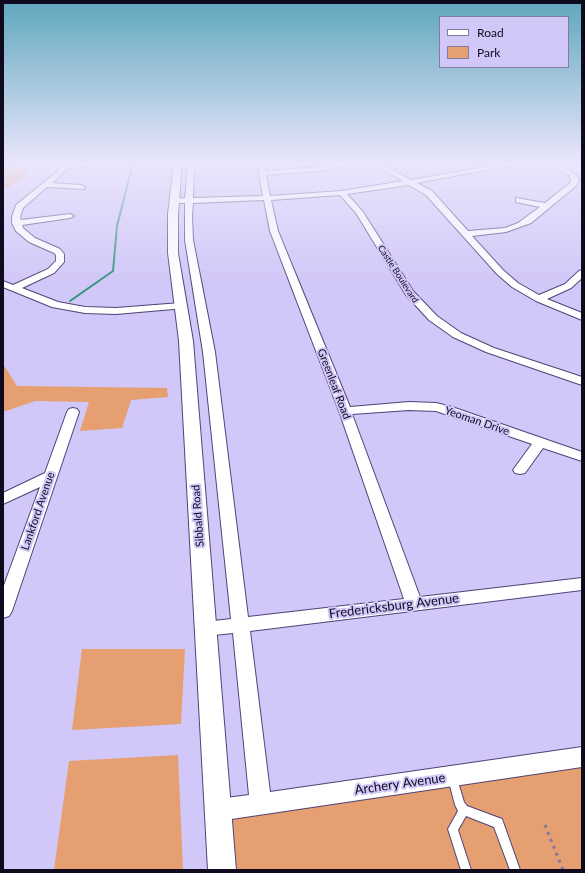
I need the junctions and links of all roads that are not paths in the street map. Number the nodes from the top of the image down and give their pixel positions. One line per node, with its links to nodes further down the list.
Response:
1 (23, 204): 11 (street)
2 (182, 204): 17 (street, Sibbald Road)
3 (183, 204): 30 (street)
4 (268, 204): 20 (street, Greenleaf Road)
5 (352, 204): 19 (street, Castle Boulevard)
6 (440, 204): 12 (street)
7 (536, 204): 9 (street)
8 (549, 204): 9 (street)
9 (546, 206): 12 (street)
10 (70, 216): 11 (street)
11 (16, 223): 15 (street)
12 (466, 234): 16 (street)
13 (582, 273): 16 (street)
14 (3, 284): 15 (street)
15 (14, 288): 17 (street)
16 (539, 299): 18 (street)
17 (181, 306): 31 (street, Sibbald Road)
18 (582, 317)
19 (582, 381)
20 (345, 411): 22 (street, Yeoman Drive); 28 (street, Greenleaf Road)
21 (73, 412): 25 (street, Lankford Avenue)
22 (540, 443): 23 (street, Yeoman Drive); 24 (street)
23 (582, 457)
24 (520, 470)
25 (50, 476): 26 (street); 29 (street, Lankford Avenue)
26 (3, 499)
27 (582, 584): 28 (street, Fredericksburg Avenue)
28 (414, 604): 30 (street, Fredericksburg Avenue)
29 (3, 611)
30 (240, 625): 31 (street, Fredericksburg Avenue); 34 (street)
31 (205, 629): 35 (street, Sibbald Road)
32 (582, 757): 33 (street, Archery Avenue)
33 (452, 777): 34 (street, Archery Avenue); 36 (lane)
34 (261, 804): 35 (street, Archery Avenue)
35 (218, 810): 37 (street, Sibbald Road)
36 (464, 810): 38 (lane); 39 (lane)
37 (222, 870)
38 (466, 870)
39 (515, 870)

